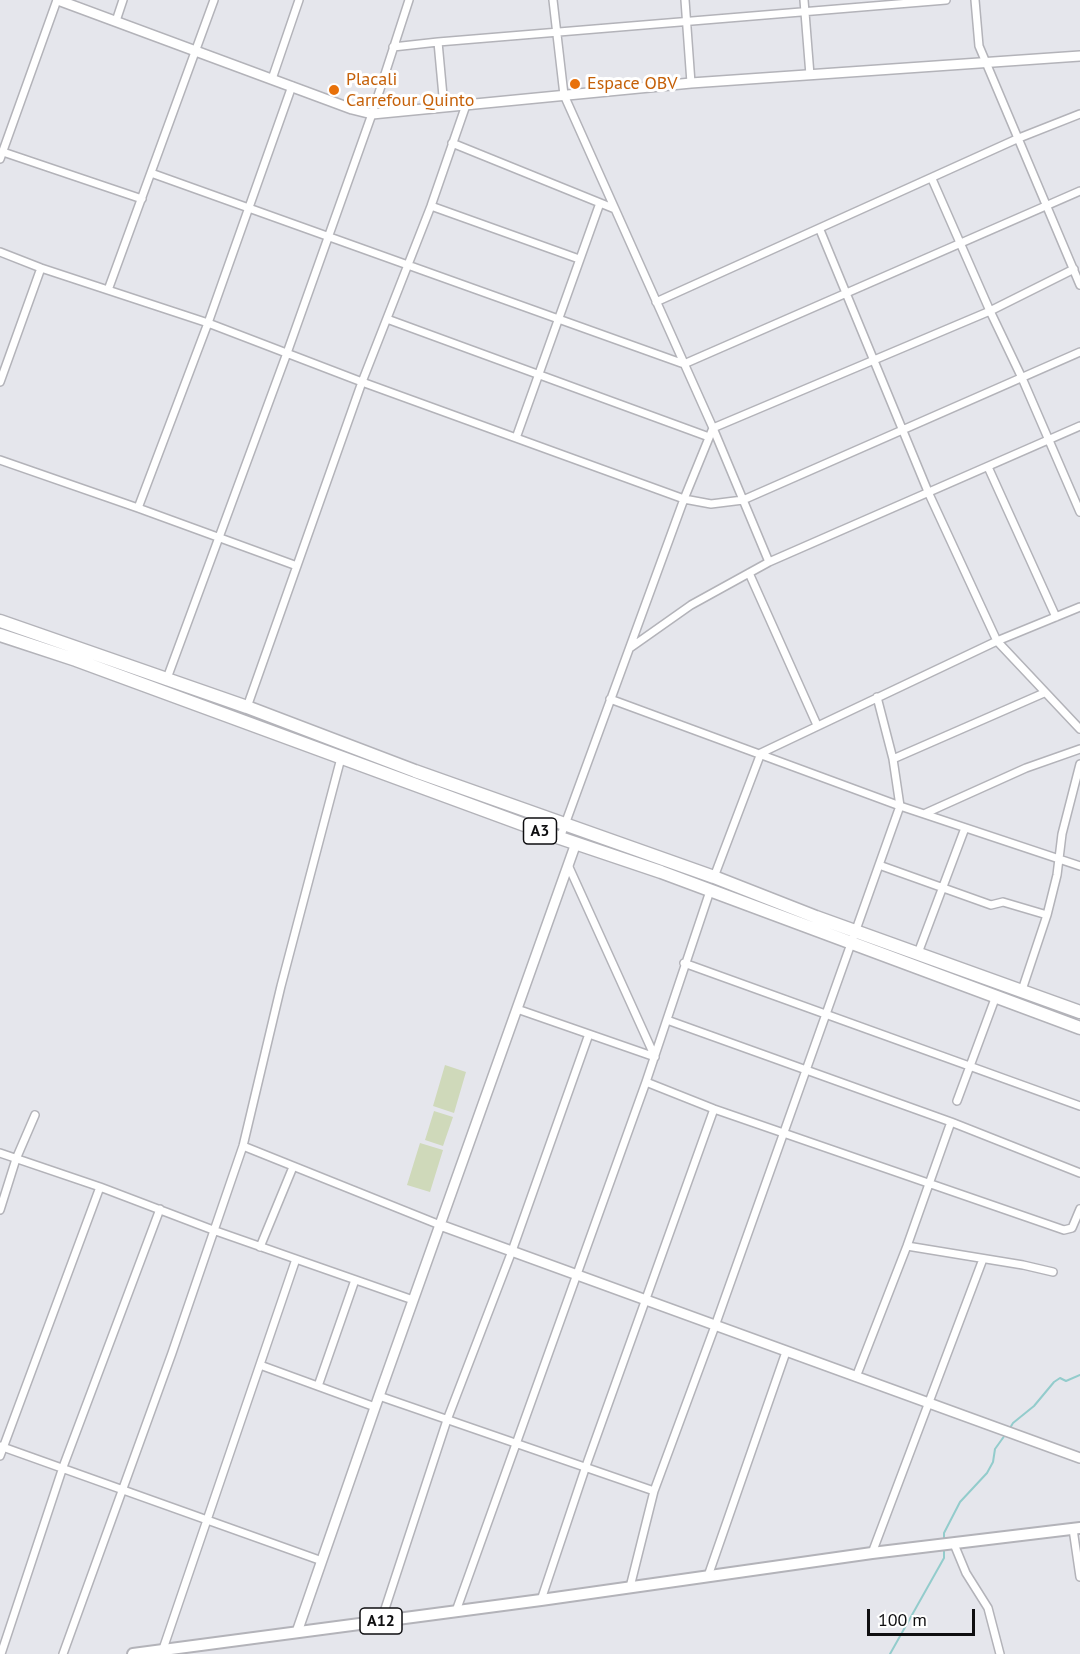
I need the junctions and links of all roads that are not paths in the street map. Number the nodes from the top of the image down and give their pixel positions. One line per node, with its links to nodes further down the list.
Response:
1 (58, 0): 12 (street); 30 (street)
2 (123, 0): 12 (street)
3 (214, 0): 17 (street)
4 (299, 0): 21 (street)
5 (409, 0): 16 (street)
6 (553, 0): 14 (street)
7 (685, 0): 13 (street)
8 (804, 0): 11 (street)
9 (946, 0): 11 (street)
10 (975, 0): 19 (street)
11 (805, 12): 13 (street); 20 (street)
12 (116, 21): 17 (street)
13 (687, 21): 14 (street); 22 (street)
14 (556, 33): 15 (street); 24 (street)
15 (438, 42): 16 (street); 26 (street)
16 (393, 47): 27 (street)
17 (195, 52): 21 (street); 35 (street)
18 (1080, 56): 19 (street)
19 (987, 63): 20 (street); 31 (street)
20 (810, 75): 22 (street)
21 (272, 79): 23 (street)
22 (691, 83): 24 (street)
23 (292, 86): 27 (street); 42 (street)
24 (564, 95): 25 (street); 43 (street)
25 (466, 105): 26 (street); 32 (street)
26 (444, 107): 27 (street)
27 (372, 114): 45 (street)
28 (1080, 114): 31 (street)
29 (0, 133): 30 (street)
30 (9, 135): 33 (street)
31 (1019, 138): 36 (street); 40 (street)
32 (452, 143): 39 (street); 41 (street)
33 (3, 152): 34 (street); 38 (street)
34 (0, 159)
35 (151, 173): 38 (street); 42 (street)
36 (932, 179): 44 (street); 46 (street)
37 (1080, 191): 40 (street)
38 (142, 199): 53 (street)
39 (600, 203): 43 (street); 48 (street)
40 (1046, 205): 46 (street); 51 (street)
41 (430, 206): 48 (street); 49 (street)
42 (248, 207): 45 (street); 59 (street)
43 (615, 209): 55 (street)
44 (820, 230): 54 (street); 55 (street)
45 (328, 236): 49 (street); 61 (street)
46 (960, 244): 54 (street); 56 (street)
47 (0, 252): 50 (street)
48 (579, 259): 58 (street)
49 (408, 265): 57 (street); 58 (street)
50 (41, 268): 53 (street); 66 (street)
51 (1074, 268): 52 (street); 56 (street)
52 (1079, 280)
53 (108, 290): 59 (street)
54 (846, 294): 62 (street); 63 (street)
55 (656, 302): 63 (street)
56 (990, 311): 62 (street); 65 (street)
57 (387, 319): 64 (street); 67 (street)
58 (558, 319): 63 (street); 64 (street)
59 (208, 323): 61 (street); 79 (street)
60 (1080, 352): 65 (street)
61 (287, 353): 67 (street); 81 (street)
62 (874, 360): 69 (street); 70 (street)
63 (684, 364): 69 (street)
64 (538, 374): 71 (street); 72 (street)
65 (1022, 378): 70 (street); 73 (street)
66 (0, 382)
67 (362, 382): 72 (street); 83 (street)
68 (1080, 426): 73 (street)
69 (713, 428): 71 (street); 78 (street)
70 (903, 428): 76 (street); 78 (street)
71 (709, 437): 77 (street)
72 (516, 438): 77 (street)
73 (1049, 440): 75 (street); 80 (street)
74 (0, 460): 79 (street)
75 (988, 467): 76 (street); 86 (street)
76 (929, 494): 82 (street); 89 (street)
77 (684, 499): 78 (street); 90 (street)
78 (743, 500): 82 (street)
79 (138, 508): 81 (street)
80 (1080, 512)
81 (220, 537): 83 (street); 91 (street)
82 (769, 562): 84 (street)
83 (297, 566): 96 (street)
84 (749, 573): 90 (street); 97 (street)
85 (1080, 607): 86 (street)
86 (1056, 617): 89 (street)
87 (3, 621): 88 (street); 91 (highway, A3)
88 (1, 639): 92 (highway, A3)
89 (997, 641): 93 (street); 94 (street)
90 (630, 648): 95 (street)
91 (167, 680): 92 (street); 96 (highway, A3)
92 (162, 692): 101 (highway, A3)
93 (1044, 693): 98 (street); 102 (street)
94 (877, 697): 97 (street); 102 (street)
95 (610, 699): 100 (street); 106 (street)
96 (247, 706): 106 (highway, A3)
97 (818, 725): 100 (street)
98 (1080, 729)
99 (1080, 749): 105 (street)
100 (760, 753): 104 (street); 114 (street)
101 (341, 758): 108 (highway, A3); 140 (street)
102 (893, 759): 104 (street)
103 (1080, 764): 110 (street)
104 (900, 806): 105 (street); 112 (street)
105 (926, 813): 107 (street)
106 (565, 825): 108 (street); 114 (highway, A3)
107 (965, 828): 110 (street); 115 (street)
108 (560, 838): 109 (highway, A3)
109 (576, 843): 111 (street); 116 (highway, A3)
110 (1059, 859): 113 (street); 117 (street)
111 (568, 865): 124 (street); 130 (street)
112 (879, 865): 115 (street); 118 (street)
113 (1080, 866)
114 (714, 877): 118 (highway, A3)
115 (942, 887): 117 (street); 120 (street)
116 (710, 891): 119 (highway, A3); 121 (street)
117 (1047, 915): 122 (street)
118 (856, 931): 119 (street); 120 (highway, A3)
119 (852, 943): 123 (highway, A3); 126 (street)
120 (918, 953): 122 (highway, A3)
121 (684, 963): 126 (street); 127 (street)
122 (1022, 990): 125 (highway, A3)
123 (996, 996): 128 (highway, A3); 131 (street)
124 (517, 1009): 129 (street); 150 (street)
125 (1080, 1012)
126 (826, 1014): 131 (street); 132 (street)
127 (667, 1020): 130 (street); 132 (street)
128 (1080, 1028)
129 (590, 1034): 130 (street); 154 (street)
130 (655, 1057): 133 (street)
131 (970, 1066): 134 (street); 135 (street)
132 (805, 1071): 138 (street); 139 (street)
133 (646, 1082): 136 (street); 158 (street)
134 (957, 1101)
135 (1080, 1106)
136 (714, 1109): 139 (street); 161 (street)
137 (36, 1115): 142 (street)
138 (951, 1122): 144 (street); 145 (street)
139 (783, 1131): 145 (street); 162 (street)
140 (243, 1146): 143 (street); 151 (street)
141 (0, 1153): 142 (street)
142 (16, 1159): 146 (street); 149 (street)
143 (292, 1167): 150 (street); 153 (street)
144 (1080, 1173)
145 (930, 1183): 148 (street); 152 (street)
146 (100, 1187): 147 (street); 172 (street)
147 (160, 1209): 151 (street); 175 (street)
148 (1080, 1209)
149 (0, 1210)
150 (440, 1226): 154 (street); 160 (street)
151 (213, 1230): 153 (street); 177 (street)
152 (907, 1246): 156 (street); 165 (street)
153 (260, 1247): 155 (street)
154 (512, 1251): 158 (street); 170 (street)
155 (296, 1259): 159 (street); 164 (street)
156 (983, 1259): 157 (street); 168 (street)
157 (1053, 1272)
158 (576, 1274): 161 (street); 171 (street)
159 (355, 1280): 160 (street); 166 (street)
160 (413, 1300): 167 (street)
161 (645, 1302): 162 (street); 176 (street)
162 (715, 1326): 163 (street); 178 (street)
163 (786, 1352): 165 (street); 184 (street)
164 (260, 1365): 166 (street); 179 (street)
165 (856, 1377): 168 (street)
166 (318, 1386): 169 (street)
167 (379, 1396): 169 (street); 170 (street)
168 (928, 1403): 174 (street); 182 (street)
169 (375, 1407): 183 (street)
170 (447, 1420): 171 (street); 189 (street)
171 (514, 1443): 176 (street); 188 (street)
172 (2, 1446): 173 (street); 175 (street)
173 (0, 1456)
174 (1080, 1458)
175 (63, 1467): 177 (street); 192 (street)
176 (585, 1467): 178 (street); 187 (street)
177 (122, 1489): 179 (street); 193 (street)
178 (654, 1491): 186 (street)
179 (206, 1520): 183 (street); 191 (street)
180 (1076, 1529): 181 (main road, A12); 185 (street)
181 (954, 1544): 182 (main road, A12); 195 (street)
182 (872, 1553): 184 (main road, A12)
183 (322, 1561): 190 (street)
184 (708, 1576): 186 (main road, A12)
185 (1080, 1577)
186 (630, 1587): 187 (main road, A12)
187 (541, 1600): 188 (main road, A12)
188 (456, 1611): 189 (main road, A12)
189 (381, 1621): 190 (main road, A12)
190 (297, 1632): 191 (main road, A12)
191 (163, 1649): 194 (main road, A12)
192 (0, 1654)
193 (63, 1654)
194 (133, 1654)
195 (1000, 1654)

